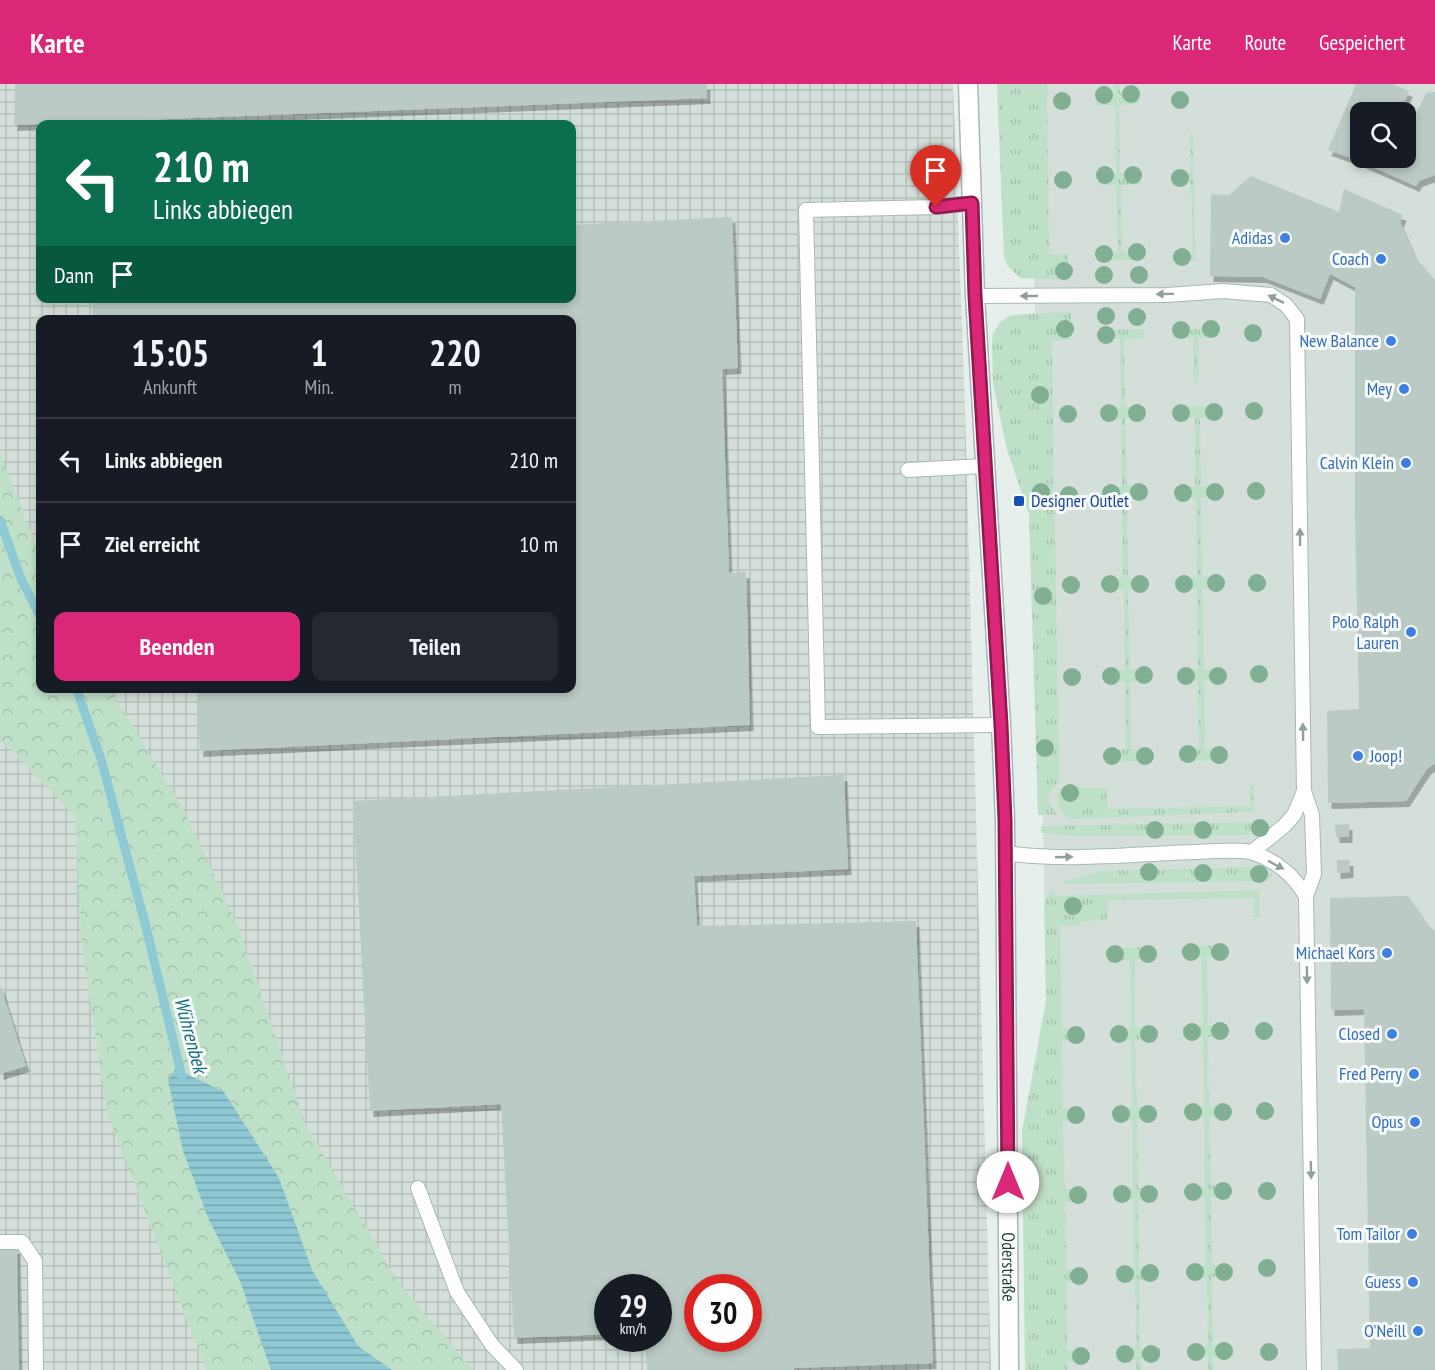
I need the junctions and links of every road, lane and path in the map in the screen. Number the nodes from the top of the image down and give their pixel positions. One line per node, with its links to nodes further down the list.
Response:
1 (968, 84): 2 (street, Oderstraße)
2 (972, 203): 3 (street, Oderstraße); 6 (lane)
3 (975, 296): 4 (street, Oderstraße); 7 (lane, one-way to 3)
4 (984, 466): 5 (lane); 6 (street, Oderstraße)
5 (908, 470)
6 (1001, 725): 9 (street, Oderstraße)
7 (1304, 791): 8 (lane); 10 (lane)
8 (1252, 852): 9 (lane, one-way to 8); 10 (lane, one-way to 10)
9 (1005, 853): 15 (street, Oderstraße)
10 (1306, 896): 16 (lane, one-way to 16)
11 (418, 1188): 14 (lane)
12 (0, 1242): 13 (lane)
13 (36, 1370)
14 (516, 1370)
15 (1009, 1370)
16 (1314, 1370)

